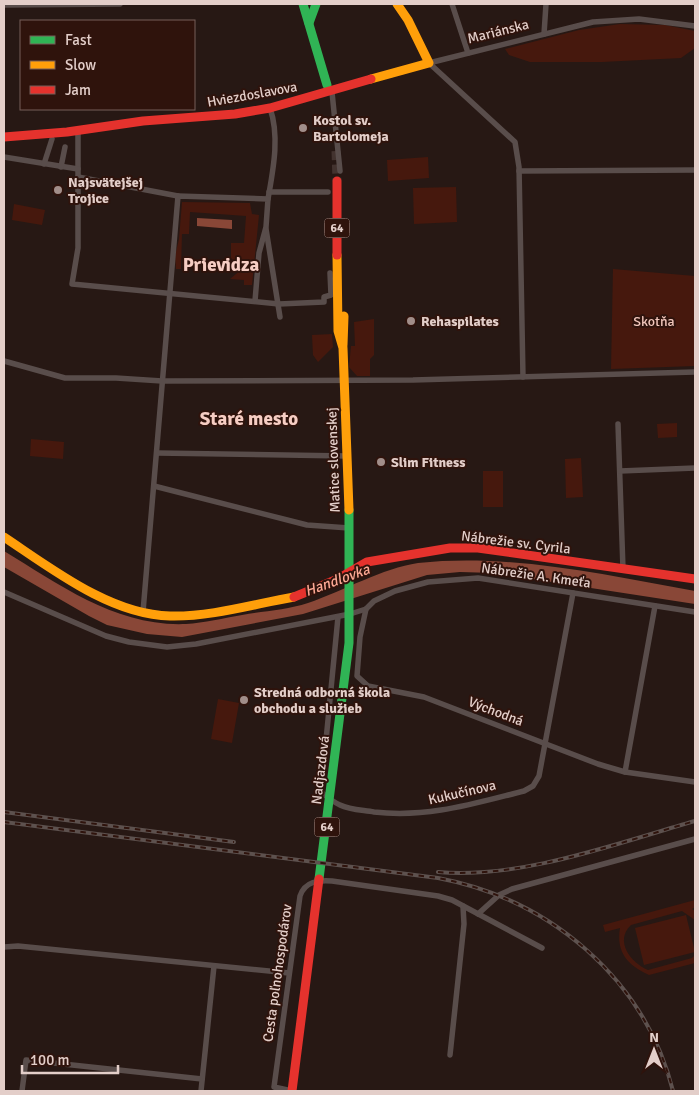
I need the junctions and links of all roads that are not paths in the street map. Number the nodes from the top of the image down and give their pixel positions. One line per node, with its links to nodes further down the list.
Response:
1 (120, 4): 9 (street)
2 (303, 4): 10 (street)
3 (309, 4): 10 (street)
4 (316, 4): 10 (street)
5 (397, 4): 14 (street)
6 (452, 4): 13 (street)
7 (546, 4): 12 (street)
8 (4, 5): 9 (street)
9 (43, 5)
10 (309, 20): 15 (street)
11 (695, 26): 12 (street, Mariánska)
12 (544, 34): 13 (street, Mariánska)
13 (468, 53): 14 (street, Mariánska)
14 (429, 64): 15 (street, Mariánska); 28 (street)
15 (329, 88): 16 (street, Mariánska); 27 (street)
16 (312, 98): 17 (street, Hviezdoslavova)
17 (270, 108): 18 (street, Hviezdoslavova); 31 (street)
18 (78, 131): 19 (street, Hviezdoslavova); 25 (street)
19 (4, 137)
20 (52, 139): 23 (street)
21 (65, 147): 24 (street)
22 (4, 157): 23 (street)
23 (44, 164): 24 (street)
24 (62, 167): 25 (street)
25 (78, 169): 29 (street)
26 (695, 170): 28 (street)
27 (340, 171)
28 (519, 172): 43 (street)
29 (78, 177): 33 (street); 37 (street)
30 (337, 181): 36 (street, Matice slovenskej / 64)
31 (270, 192): 32 (street); 34 (street)
32 (328, 192)
33 (178, 196): 34 (street); 37 (street)
34 (268, 199): 35 (street)
35 (266, 227): 38 (street); 39 (street)
36 (335, 274): 39 (street); 44 (street, Matice slovenskej / 64)
37 (168, 294): 38 (street); 45 (street)
38 (255, 300): 39 (street)
39 (279, 304): 40 (street)
40 (280, 317)
41 (4, 361): 45 (street)
42 (695, 372): 43 (street)
43 (523, 377): 44 (street)
44 (344, 379): 45 (street); 48 (street, Matice slovenskej / 64)
45 (162, 381): 47 (street)
46 (618, 424): 50 (street)
47 (157, 453): 48 (street); 51 (street)
48 (347, 456): 52 (street, Matice slovenskej / 64)
49 (695, 468): 50 (street)
50 (620, 470): 54 (street)
51 (154, 486): 52 (street); 61 (street)
52 (349, 528): 55 (street, Matice slovenskej / 64)
53 (4, 537): 61 (street, Nábrežie sv. Cyrila)
54 (623, 569): 55 (street, Nábrežie sv. Cyrila); 56 (street, Nábrežie sv. Cyrila)
55 (350, 572): 61 (street, Nábrežie sv. Cyrila); 63 (street, Nadjazdová / 64)
56 (695, 579)
57 (4, 592): 64 (street, Nábrežie A. Kmeťa)
58 (573, 594): 59 (street, Nábrežie A. Kmeťa); 60 (street, Nábrežie A. Kmeťa); 67 (street)
59 (655, 606): 62 (street, Nábrežie A. Kmeťa); 68 (street)
60 (366, 609): 63 (street, Nábrežie A. Kmeťa); 65 (street, Východná)
61 (143, 612)
62 (695, 612)
63 (350, 614): 64 (street, Nábrežie A. Kmeťa); 66 (street, Nadjazdová / 64)
64 (338, 617): 67 (street, Kukučínova)
65 (360, 637): 66 (street); 67 (street, Východná)
66 (349, 638): 81 (street, Nadjazdová / 64)
67 (544, 743): 68 (street, Východná)
68 (625, 772): 69 (street, Východná)
69 (695, 782)
70 (695, 839): 72 (street)
71 (463, 906): 72 (street, Cesta poľnohospodárov); 76 (street, Cesta poľnohospodárov); 77 (street)
72 (478, 914): 74 (street, Cesta poľnohospodárov)
73 (4, 946): 75 (street)
74 (542, 948)
75 (214, 966): 76 (street); 78 (street)
76 (289, 973): 81 (street, Cesta poľnohospodárov)
77 (450, 1055)
78 (202, 1079): 79 (street); 80 (street)
79 (22, 1091)
80 (201, 1091)
81 (292, 1091)

